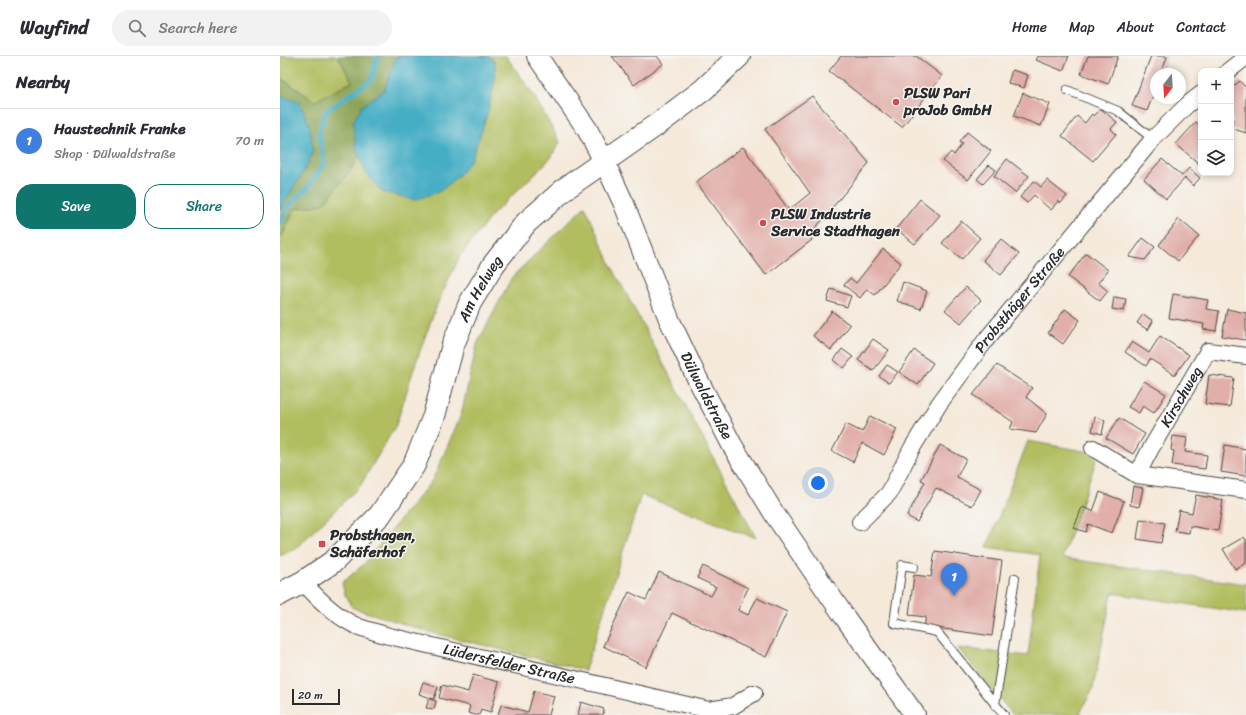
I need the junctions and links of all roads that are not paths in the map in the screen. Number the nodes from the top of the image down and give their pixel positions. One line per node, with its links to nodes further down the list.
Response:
1 (537, 56): 8 (street, Dülwaldstraße)
2 (1246, 57): 4 (street)
3 (731, 59): 8 (main road, Am Helweg)
4 (1232, 68)
5 (1067, 90): 7 (lane)
6 (1198, 96): 7 (street, Probsthäger Straße)
7 (1154, 139): 13 (street, Probsthäger Straße)
8 (604, 161): 16 (main road, Am Helweg); 20 (street, Dülwaldstraße)
9 (1246, 356): 11 (street, Kirschweg)
10 (1093, 448): 11 (street)
11 (1137, 475): 12 (street)
12 (1246, 490)
13 (860, 522)
14 (914, 567): 19 (lane)
15 (1015, 578): 19 (lane)
16 (303, 582): 17 (main road); 18 (street, Lüdersfelder Straße)
17 (280, 594)
18 (754, 694)
19 (995, 705): 21 (lane)
20 (915, 715)
21 (1004, 715)

